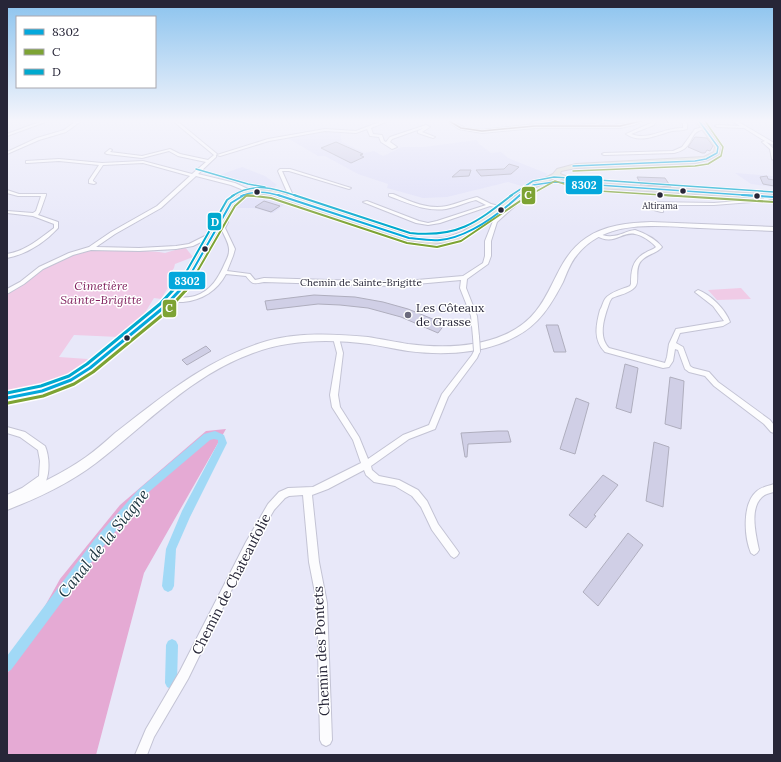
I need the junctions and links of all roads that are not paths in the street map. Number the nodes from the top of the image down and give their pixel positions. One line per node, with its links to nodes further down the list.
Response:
1 (186, 157): 5 (street)
2 (214, 157): 5 (street)
3 (711, 157): 8 (main road)
4 (27, 162): 6 (street)
5 (209, 162): 7 (street)
6 (102, 164): 7 (street); 9 (street)
7 (194, 175): 12 (street); 27 (street)
8 (559, 178): 14 (main road); 17 (main road)
9 (94, 183)
10 (349, 188): 15 (street)
11 (7, 191): 22 (street)
12 (245, 192): 15 (main road); 23 (main road)
13 (391, 195): 18 (street)
14 (770, 197): 20 (street)
15 (293, 200): 19 (main road)
16 (365, 202): 18 (street)
17 (512, 202): 19 (main road); 30 (street, Chemin de Sainte-Brigitte)
18 (490, 205): 19 (street)
19 (504, 208)
20 (661, 211)
21 (7, 212): 22 (street)
22 (34, 215): 28 (street)
23 (221, 220): 25 (main road); 29 (street)
24 (774, 229): 26 (street)
25 (213, 234): 27 (street); 33 (main road)
26 (598, 235): 34 (street); 35 (street)
27 (91, 248): 31 (street)
28 (7, 256)
29 (224, 272): 30 (street, Chemin de Sainte-Brigitte); 33 (street)
30 (464, 278): 39 (street, Chemin de Chateaufolie, bridge)
31 (7, 292)
32 (698, 292): 35 (street)
33 (171, 300): 36 (main road)
34 (336, 338): 39 (street); 43 (street)
35 (672, 344): 38 (street)
36 (7, 398)
37 (7, 430): 42 (street)
38 (774, 430)
39 (367, 464): 41 (street, Chemin de Chateaufolie); 45 (street)
40 (774, 488): 44 (street)
41 (307, 491): 46 (street, Chemin des Pontets); 47 (street, Chemin de Chateaufolie)
42 (7, 500)
43 (7, 504)
44 (754, 550)
45 (454, 553)
46 (326, 740)
47 (140, 755)

